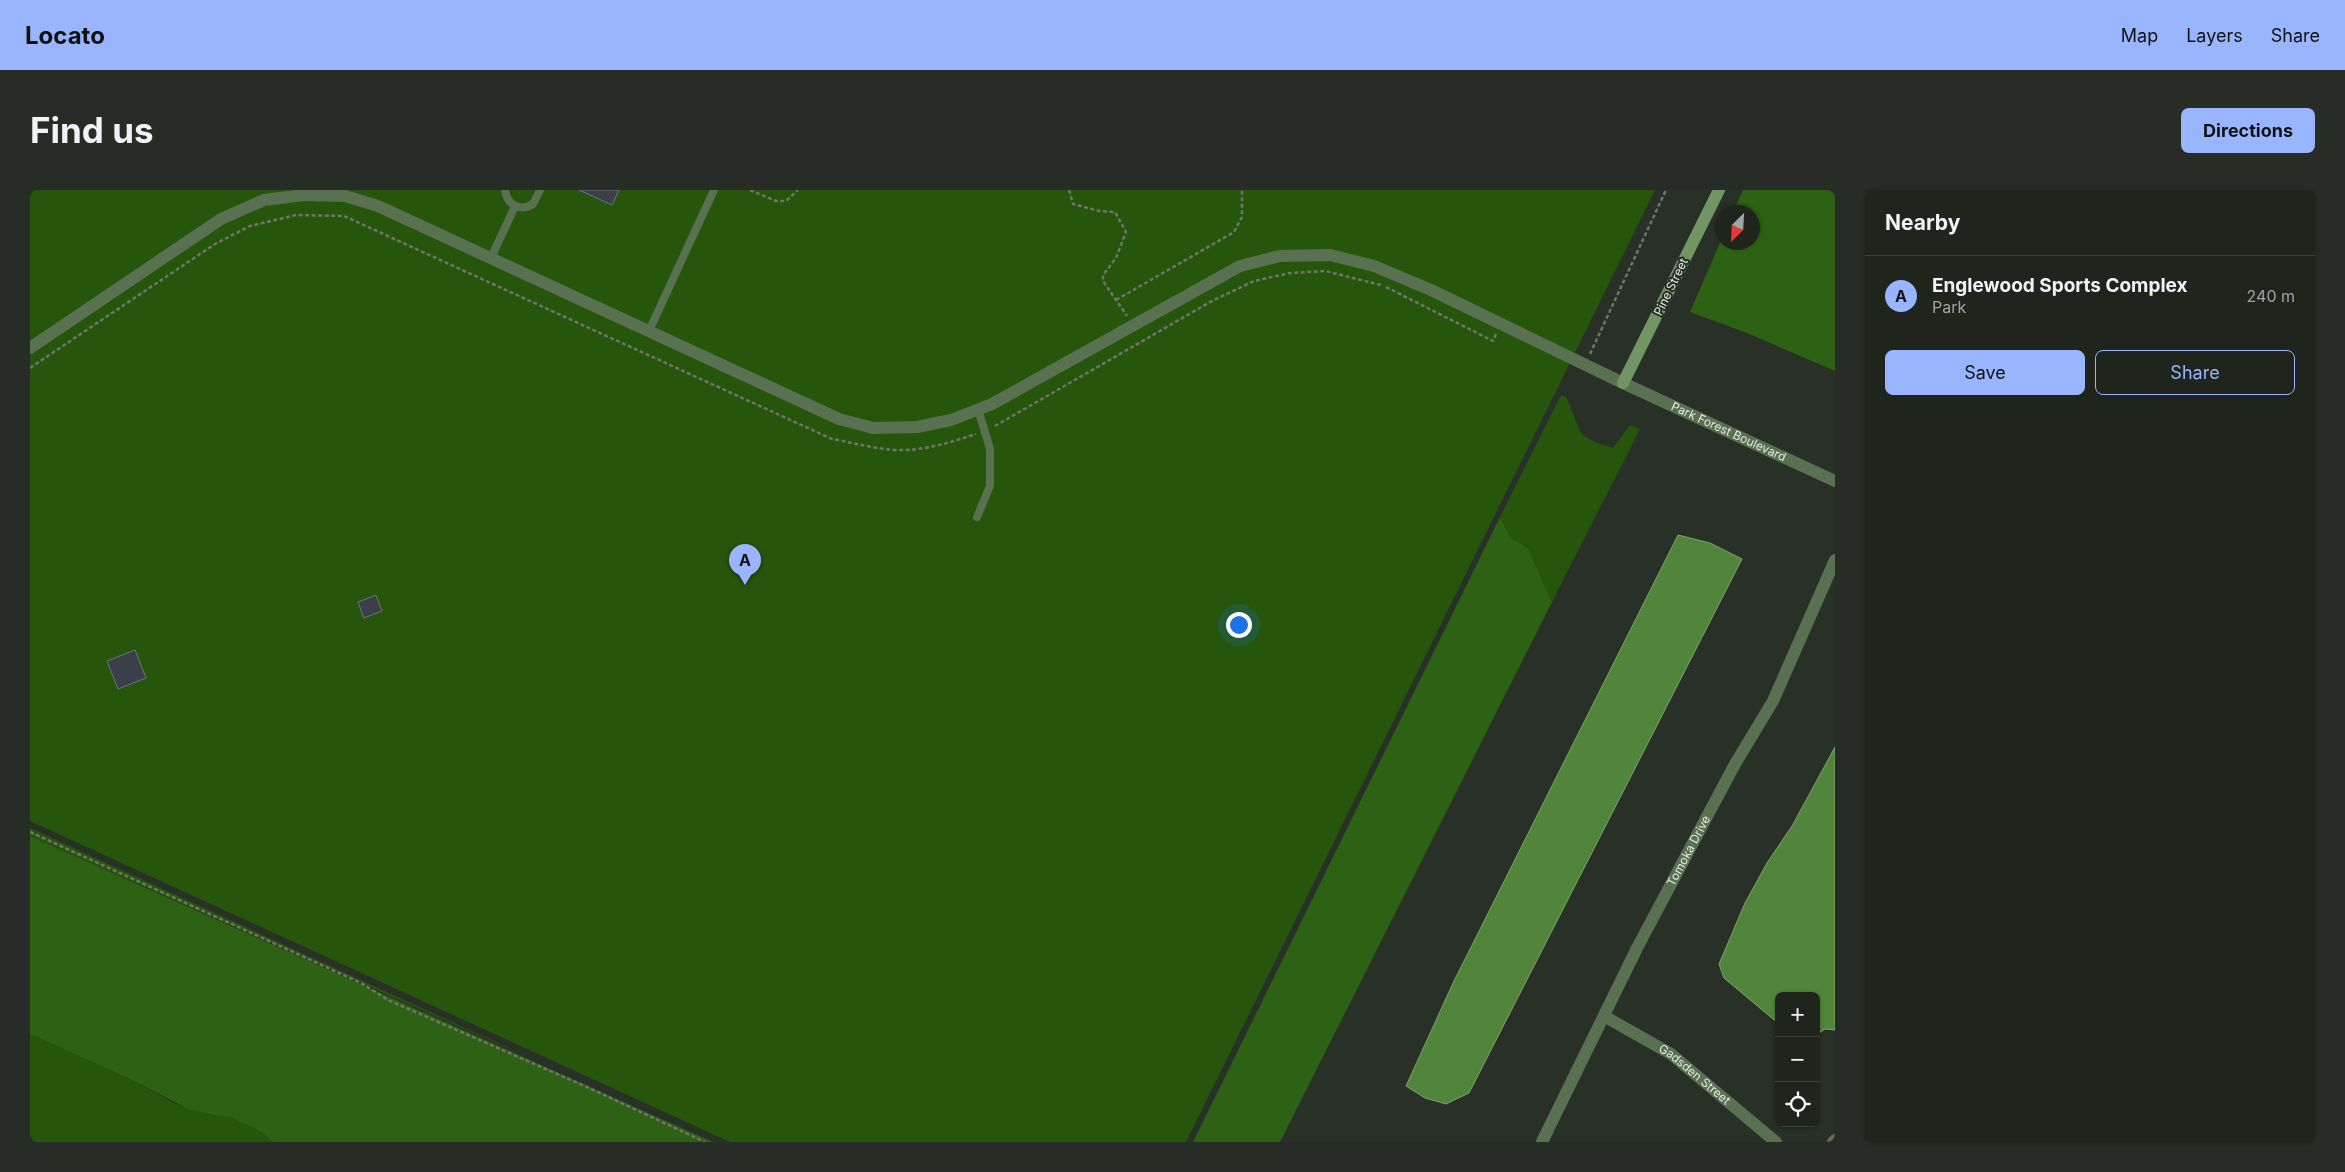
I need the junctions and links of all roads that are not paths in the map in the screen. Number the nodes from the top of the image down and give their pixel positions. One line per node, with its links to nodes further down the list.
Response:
1 (505, 190): 5 (lane)
2 (540, 190): 5 (lane)
3 (714, 190): 7 (lane)
4 (1719, 190): 9 (street, Pine Street)
5 (515, 206): 6 (lane)
6 (491, 258): 7 (street, Park Forest Boulevard); 8 (street, Park Forest Boulevard)
7 (650, 331): 10 (street, Park Forest Boulevard)
8 (30, 348)
9 (1624, 383): 10 (street, Park Forest Boulevard); 11 (street, Park Forest Boulevard)
10 (978, 409): 12 (lane)
11 (1835, 481)
12 (977, 517)
13 (1835, 560): 14 (street, Tomoka Drive)
14 (1604, 1016): 15 (street, Tomoka Drive); 16 (street, Gadsden Street)
15 (1542, 1142)
16 (1776, 1142)

